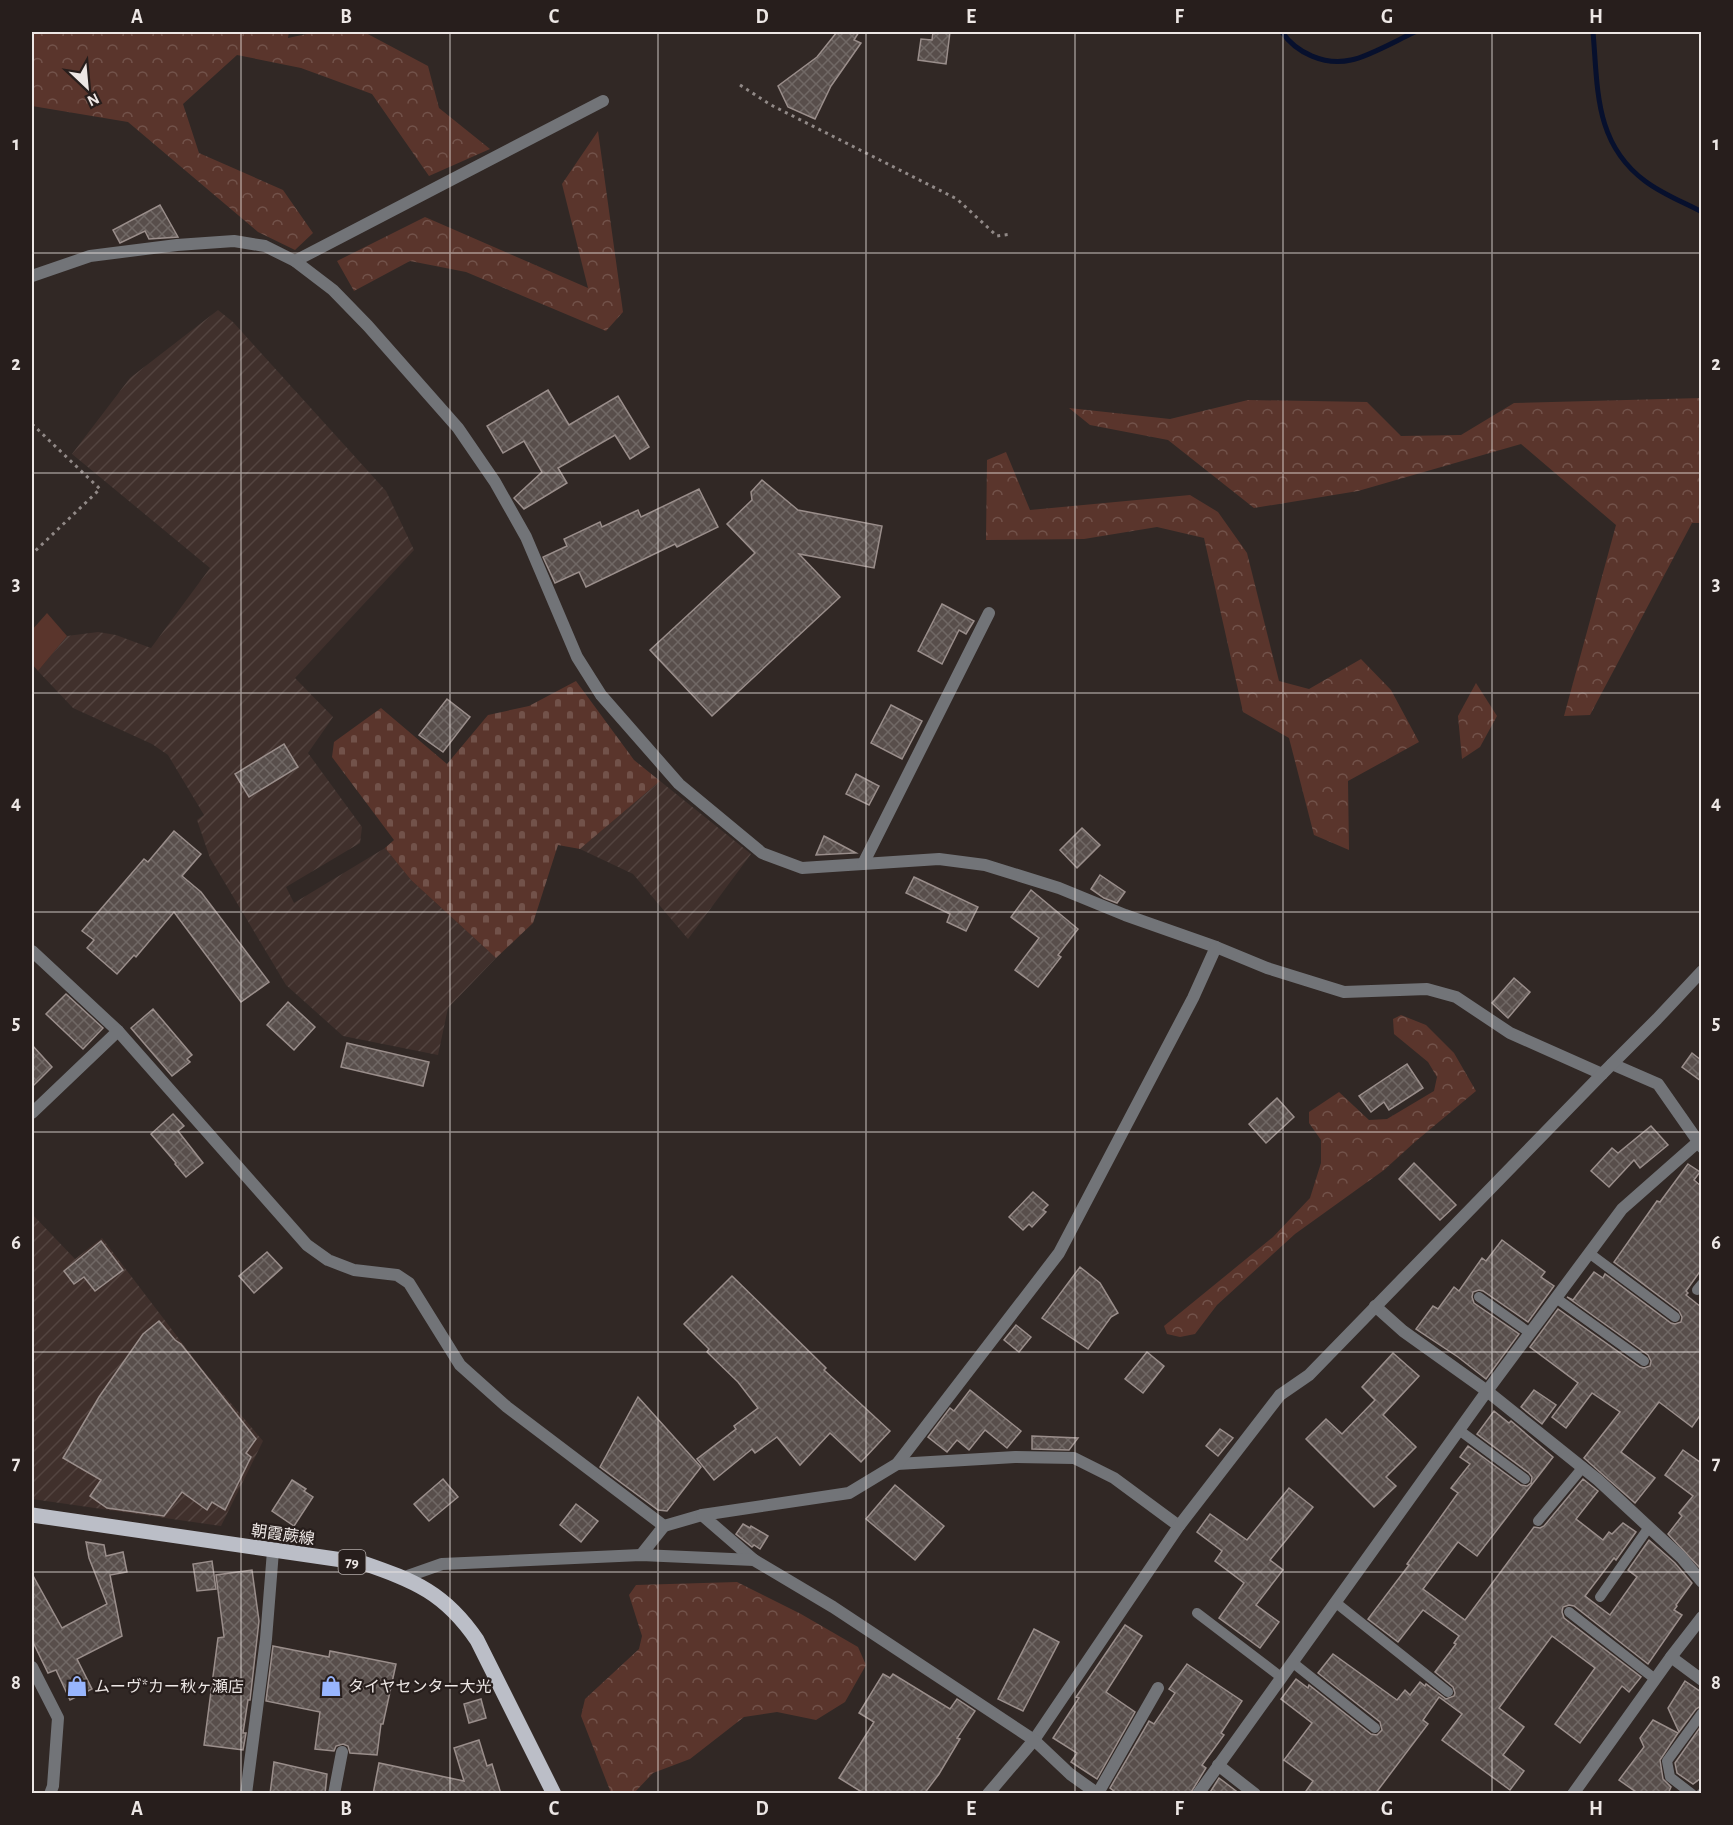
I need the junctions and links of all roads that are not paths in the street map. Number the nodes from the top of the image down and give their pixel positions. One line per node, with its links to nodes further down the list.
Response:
1 (603, 101): 2 (street)
2 (295, 261): 3 (street); 5 (street)
3 (32, 276)
4 (989, 613): 5 (street)
5 (863, 864): 6 (street)
6 (1216, 947): 11 (street); 23 (street)
7 (32, 951): 9 (street)
8 (1701, 971): 10 (street)
9 (118, 1031): 12 (street); 29 (street)
10 (1612, 1064): 11 (street); 13 (street)
11 (1602, 1074): 17 (street)
12 (32, 1113)
13 (1700, 1144): 14 (street)
14 (1589, 1253): 16 (street); 18 (lane)
15 (1479, 1297): 19 (lane)
16 (1556, 1298): 19 (street); 20 (lane)
17 (1375, 1306): 21 (street); 30 (street)
18 (1675, 1317)
19 (1530, 1333): 21 (street)
20 (1644, 1361)
21 (1487, 1391): 22 (street); 24 (street)
22 (1459, 1430): 25 (lane); 38 (street)
23 (897, 1464): 27 (street); 30 (street)
24 (1583, 1467): 28 (lane); 31 (street)
25 (1525, 1479)
26 (32, 1515): 32 (main road, 朝霞蕨線 / 79)
27 (702, 1515): 29 (street); 34 (street)
28 (1538, 1521)
29 (664, 1526): 33 (street)
30 (1179, 1526): 52 (street)
31 (1649, 1527): 36 (street); 37 (lane)
32 (273, 1551): 35 (main road, 朝霞蕨線 / 79); 57 (street)
33 (641, 1555): 34 (street); 35 (street)
34 (754, 1560): 52 (street)
35 (405, 1577): 59 (main road, 朝霞蕨線 / 79)
36 (1701, 1582)
37 (1600, 1597)
38 (1335, 1602): 43 (street); 49 (lane)
39 (1569, 1612): 46 (lane)
40 (1197, 1613): 45 (lane)
41 (1701, 1617): 42 (street)
42 (1671, 1657): 46 (street); 47 (street)
43 (1292, 1662): 45 (street); 51 (lane)
44 (32, 1667): 56 (street)
45 (1281, 1677): 54 (street)
46 (1655, 1679): 63 (street)
47 (1701, 1680)
48 (1158, 1688): 55 (street)
49 (1448, 1692)
50 (1701, 1713): 64 (lane)
51 (1375, 1728)
52 (1034, 1740): 55 (street); 60 (street)
53 (342, 1752): 58 (street)
54 (1218, 1766): 61 (street); 62 (street)
55 (1098, 1793)
56 (50, 1794)
57 (246, 1794)
58 (334, 1794)
59 (554, 1794)
60 (988, 1794)
61 (1198, 1794)
62 (1255, 1794)
63 (1573, 1794)
64 (1692, 1794)

